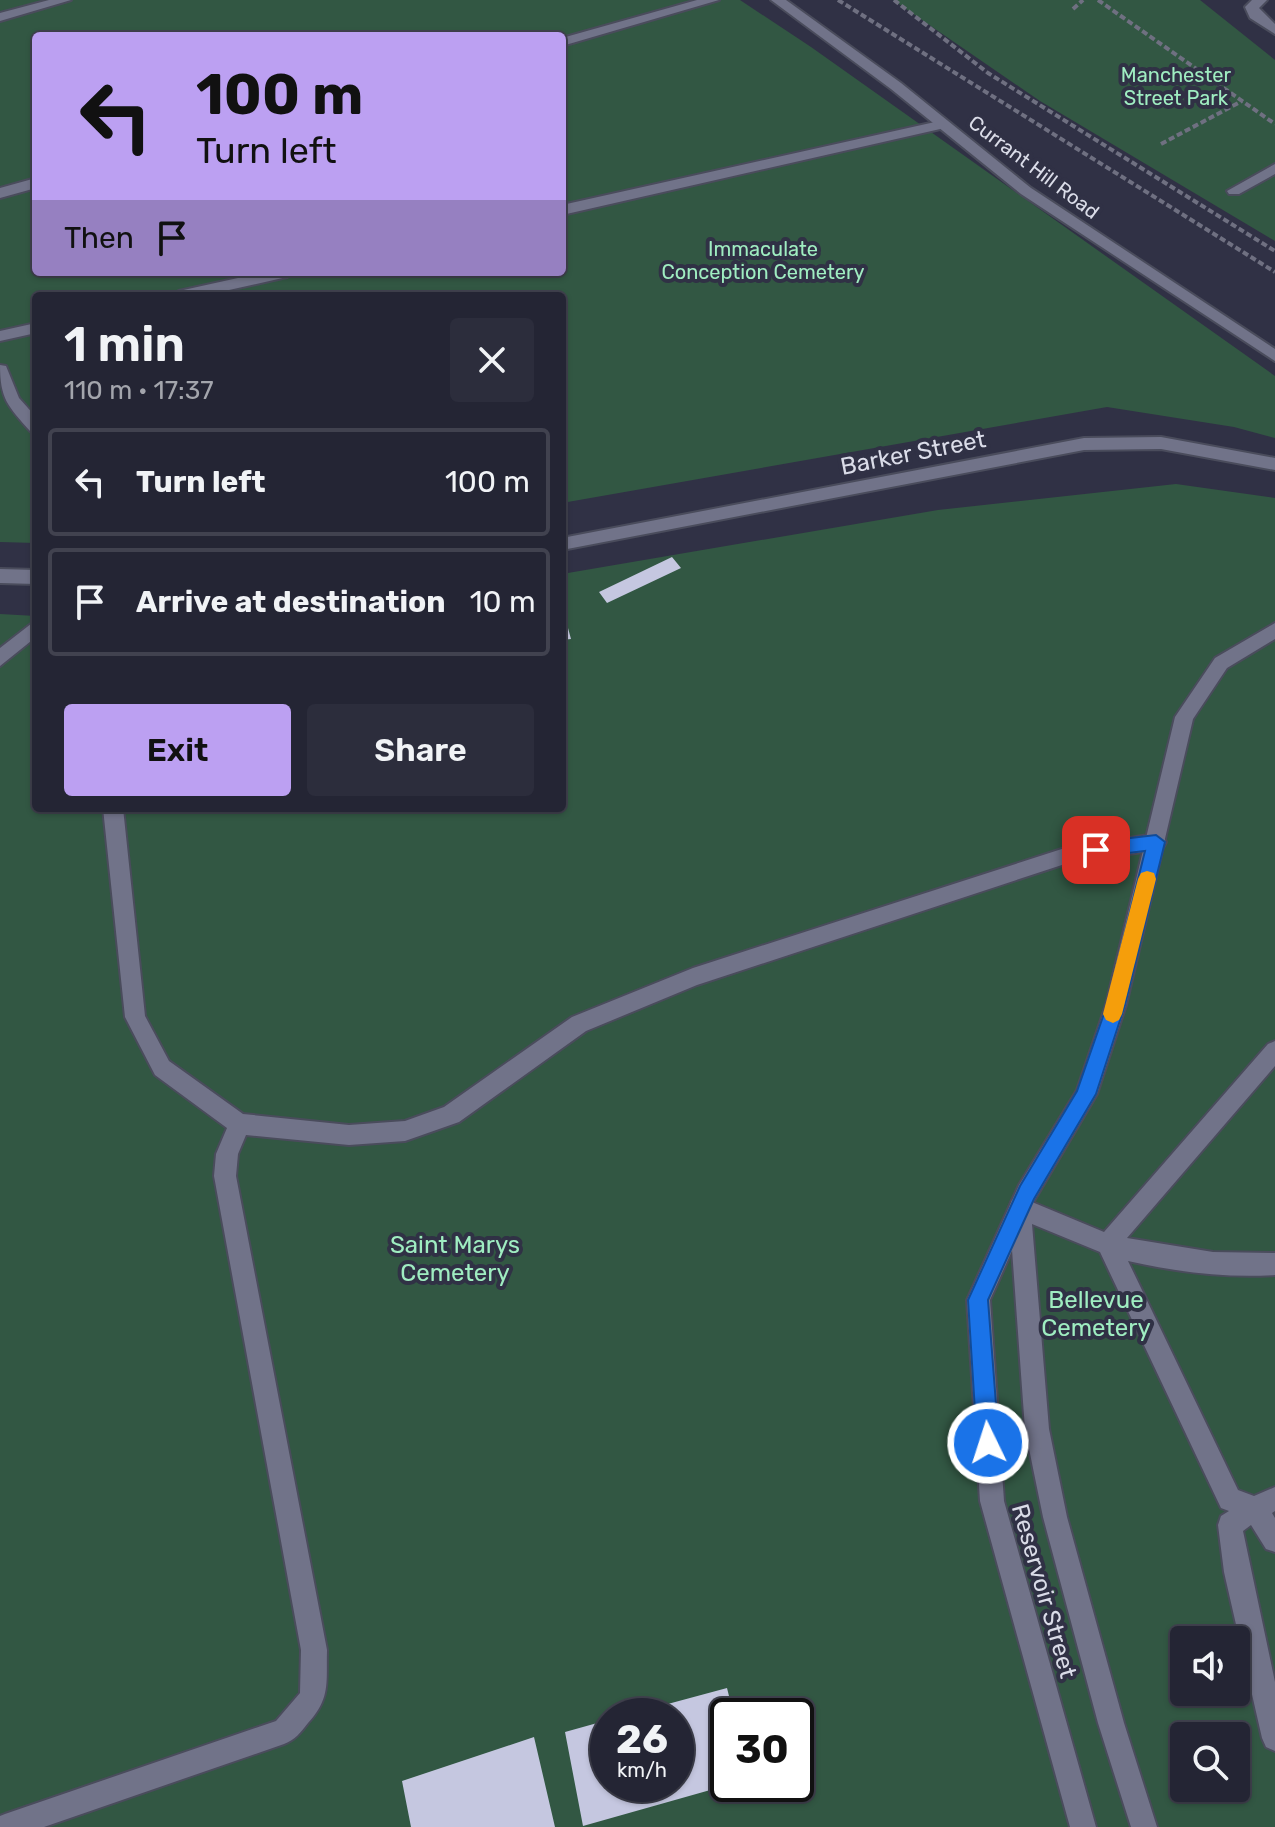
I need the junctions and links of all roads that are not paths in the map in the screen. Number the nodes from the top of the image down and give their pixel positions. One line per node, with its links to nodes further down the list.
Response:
1 (64, 0): 5 (main road)
2 (712, 0): 7 (main road)
3 (778, 0): 8 (main road, Currant Hill Road)
4 (1260, 0): 6 (main road)
5 (0, 17)
6 (1275, 30)
7 (566, 41)
8 (944, 124): 13 (main road); 18 (main road, Currant Hill Road)
9 (1275, 168): 11 (main road)
10 (32, 184): 12 (main road)
11 (1234, 191)
12 (0, 193)
13 (566, 209)
14 (269, 276): 15 (main road)
15 (197, 292)
16 (32, 329): 17 (main road)
17 (0, 336)
18 (1275, 356)
19 (0, 370): 20 (main road)
20 (32, 422)
21 (1275, 464): 22 (main road, Barker Street)
22 (566, 543)
23 (0, 576): 24 (main road)
24 (32, 577)
25 (1275, 630): 29 (main road, Reservoir Street)
26 (32, 631): 27 (main road)
27 (0, 659)
28 (113, 812): 31 (main road)
29 (1156, 842): 31 (main road); 32 (main road, Reservoir Street)
30 (1275, 1051): 33 (main road)
31 (239, 1124): 38 (main road)
32 (1020, 1208): 33 (main road); 39 (main road, Reservoir Street); 40 (main road)
33 (1108, 1244): 34 (main road); 35 (main road)
34 (1275, 1264)
35 (1264, 1503): 36 (main road); 37 (main road)
36 (1275, 1540)
37 (1275, 1738)
38 (5, 1827)
39 (1083, 1827)
40 (1144, 1827)

